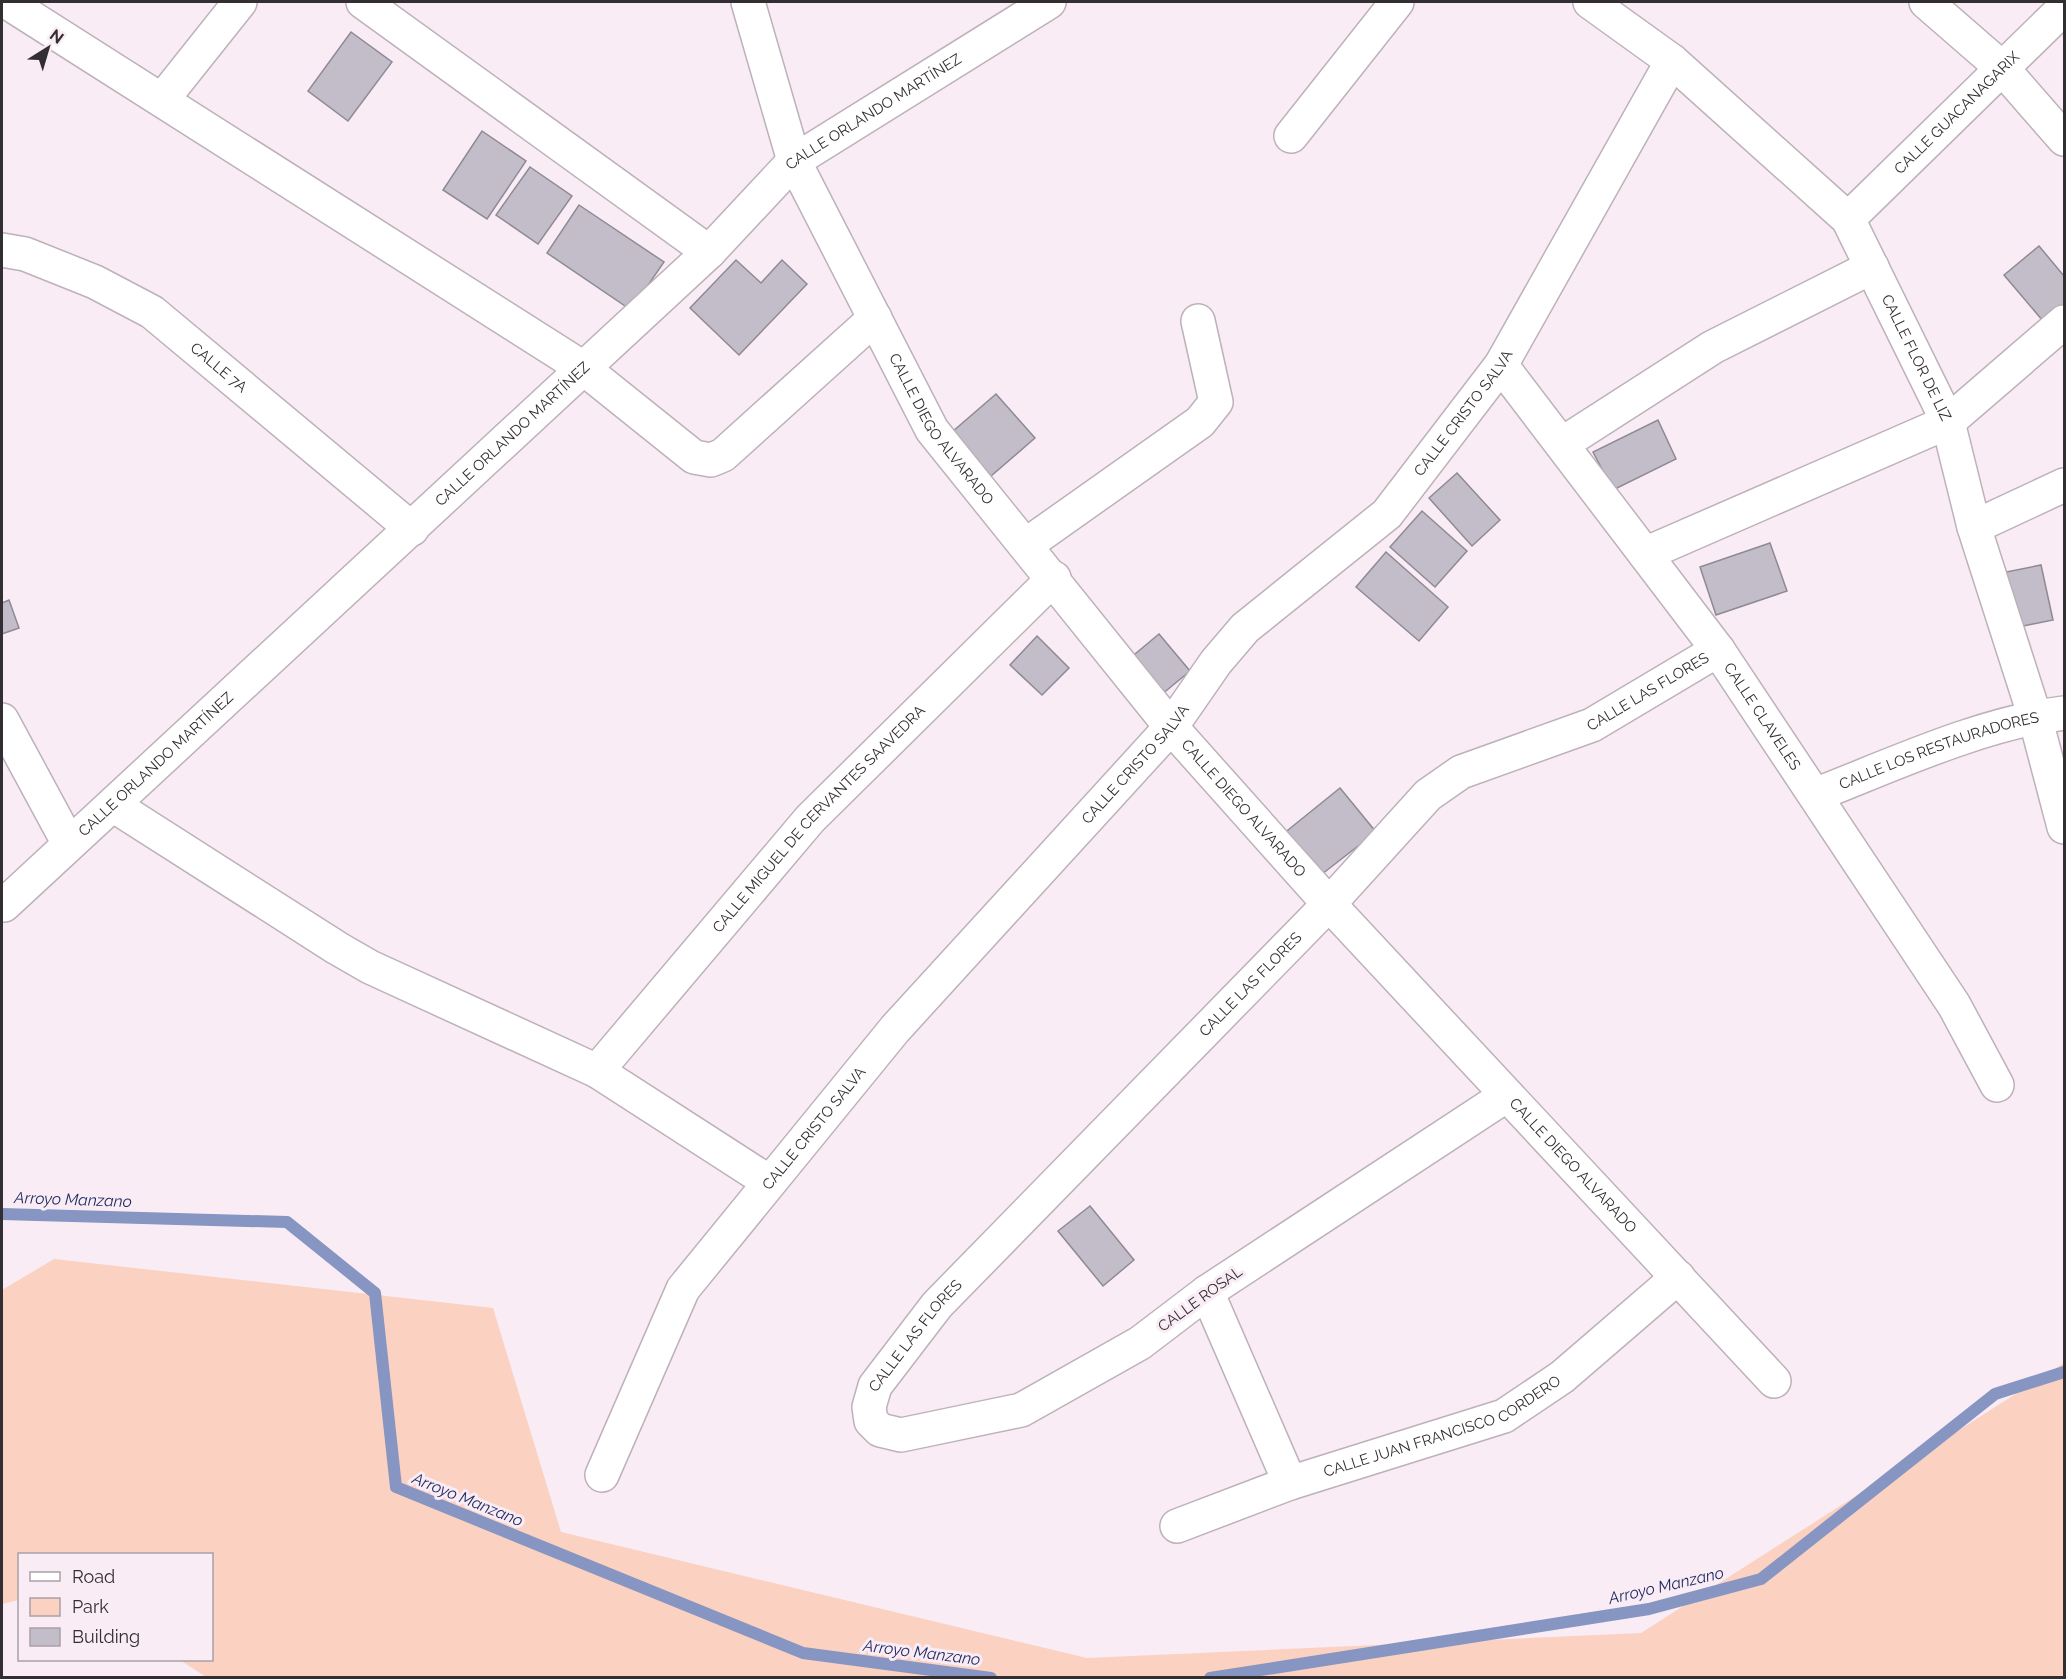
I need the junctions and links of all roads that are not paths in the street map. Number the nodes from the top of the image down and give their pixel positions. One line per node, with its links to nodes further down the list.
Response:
1 (7, 2): 12 (street)
2 (240, 2): 12 (street)
3 (363, 2): 18 (street)
4 (748, 2): 15 (street, CALLE DIEGO ALVARADO)
5 (1050, 2): 15 (street, CALLE ORLANDO MARTÍNEZ)
6 (1397, 2): 13 (street)
7 (1590, 2): 10 (street, CALLE FLOR DE LIZ)
8 (1926, 2): 11 (street)
9 (2064, 8): 11 (street, CALLE GUACANAGARIX)
10 (1672, 62): 16 (street, CALLE FLOR DE LIZ); 23 (street, CALLE CRISTO SALVA)
11 (2002, 68): 14 (street); 16 (street, CALLE GUACANAGARIX)
12 (162, 100): 24 (street)
13 (1291, 135)
14 (2064, 139)
15 (794, 161): 18 (street, CALLE ORLANDO MARTÍNEZ); 20 (street, CALLE DIEGO ALVARADO)
16 (1848, 219): 19 (street, CALLE FLOR DE LIZ)
17 (2, 250): 29 (street, CALLE 7A)
18 (709, 252): 24 (street, CALLE ORLANDO MARTÍNEZ)
19 (1872, 267): 25 (street, CALLE FLOR DE LIZ); 26 (street)
20 (875, 318): 24 (street); 30 (street, CALLE DIEGO ALVARADO)
21 (1198, 321): 30 (street)
22 (2064, 322): 25 (street)
23 (1502, 364): 26 (street, CALLE CLAVELES); 36 (street, CALLE CRISTO SALVA)
24 (583, 369): 29 (street, CALLE ORLANDO MARTÍNEZ)
25 (1948, 422): 28 (street, CALLE FLOR DE LIZ); 31 (street)
26 (1562, 444): 31 (street, CALLE CLAVELES)
27 (2064, 485): 28 (street)
28 (1974, 526): 34 (street, CALLE FLOR DE LIZ)
29 (412, 529): 38 (street, CALLE ORLANDO MARTÍNEZ)
30 (1026, 545): 32 (street, CALLE DIEGO ALVARADO)
31 (1645, 554): 33 (street, CALLE CLAVELES)
32 (1054, 578): 36 (street, CALLE DIEGO ALVARADO); 43 (street, CALLE MIGUEL DE CERVANTES SAAVEDRA)
33 (1718, 650): 37 (street, CALLE CLAVELES); 41 (street, CALLE LAS FLORES)
34 (2050, 715): 37 (street, CALLE LOS RESTAURADORES); 39 (street, CALLE FLOR DE LIZ)
35 (2, 720): 40 (street)
36 (1171, 726): 41 (street, CALLE DIEGO ALVARADO); 46 (street, CALLE CRISTO SALVA)
37 (1815, 795): 44 (street, CALLE CLAVELES)
38 (113, 805): 40 (street, CALLE ORLANDO MARTÍNEZ); 43 (street)
39 (2064, 827)
40 (69, 844): 42 (street, CALLE ORLANDO MARTÍNEZ)
41 (1329, 904): 45 (street, CALLE DIEGO ALVARADO); 50 (street, CALLE LAS FLORES)
42 (4, 905)
43 (597, 1071): 46 (street)
44 (1997, 1085)
45 (1507, 1095): 47 (street, CALLE DIEGO ALVARADO); 48 (street, CALLE ROSAL)
46 (769, 1182): 51 (street, CALLE CRISTO SALVA)
47 (1678, 1278): 49 (street, CALLE DIEGO ALVARADO); 52 (street, CALLE JUAN FRANCISCO CORDERO)
48 (1207, 1292): 50 (street, CALLE ROSAL); 52 (street)
49 (1774, 1381)
50 (871, 1421)
51 (602, 1475)
52 (1290, 1483): 53 (street, CALLE JUAN FRANCISCO CORDERO)
53 (1177, 1526)

